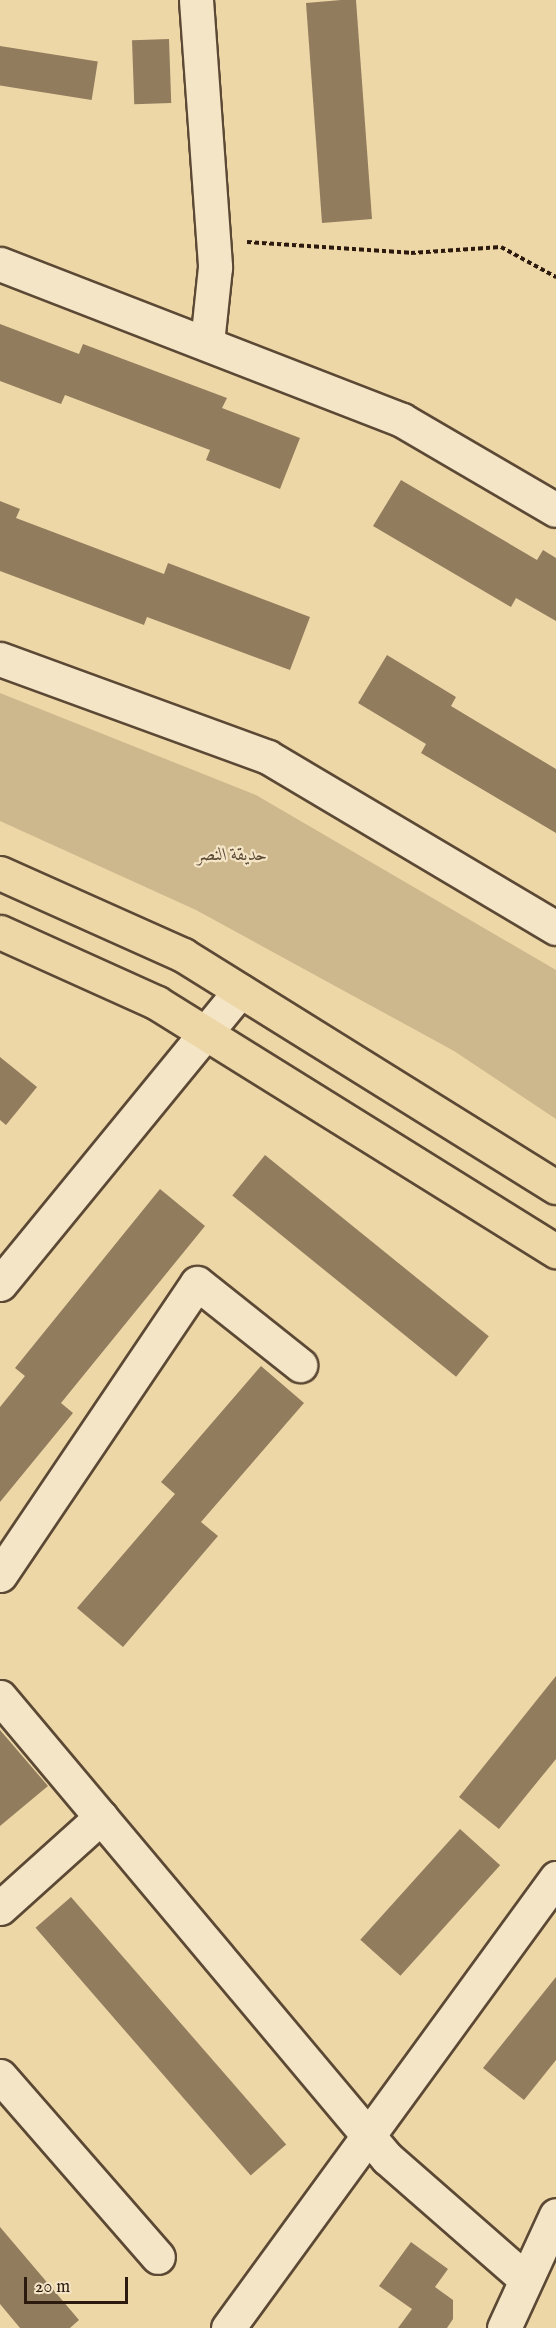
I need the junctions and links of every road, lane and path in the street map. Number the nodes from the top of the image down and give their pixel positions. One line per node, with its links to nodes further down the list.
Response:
1 (196, 0): 2 (street)
2 (214, 240): 4 (path); 5 (street)
3 (0, 264): 5 (street)
4 (556, 277)
5 (207, 343): 6 (street)
6 (556, 510)
7 (0, 659): 9 (street)
8 (0, 873): 11 (main road)
9 (556, 928)
10 (0, 932): 12 (main road)
11 (240, 991): 12 (street); 13 (main road)
12 (204, 1031): 14 (main road); 15 (street)
13 (556, 1187)
14 (556, 1251)
15 (0, 1284)
16 (300, 1365): 17 (street)
17 (0, 1575)
18 (0, 1697): 19 (street)
19 (101, 1817): 21 (street); 23 (street)
20 (556, 1878): 23 (street)
21 (0, 1908)
22 (0, 2076): 25 (street)
23 (367, 2135): 26 (street); 28 (street)
24 (556, 2215): 26 (street)
25 (158, 2257)
26 (525, 2279): 27 (street)
27 (505, 2327)
28 (228, 2328)

